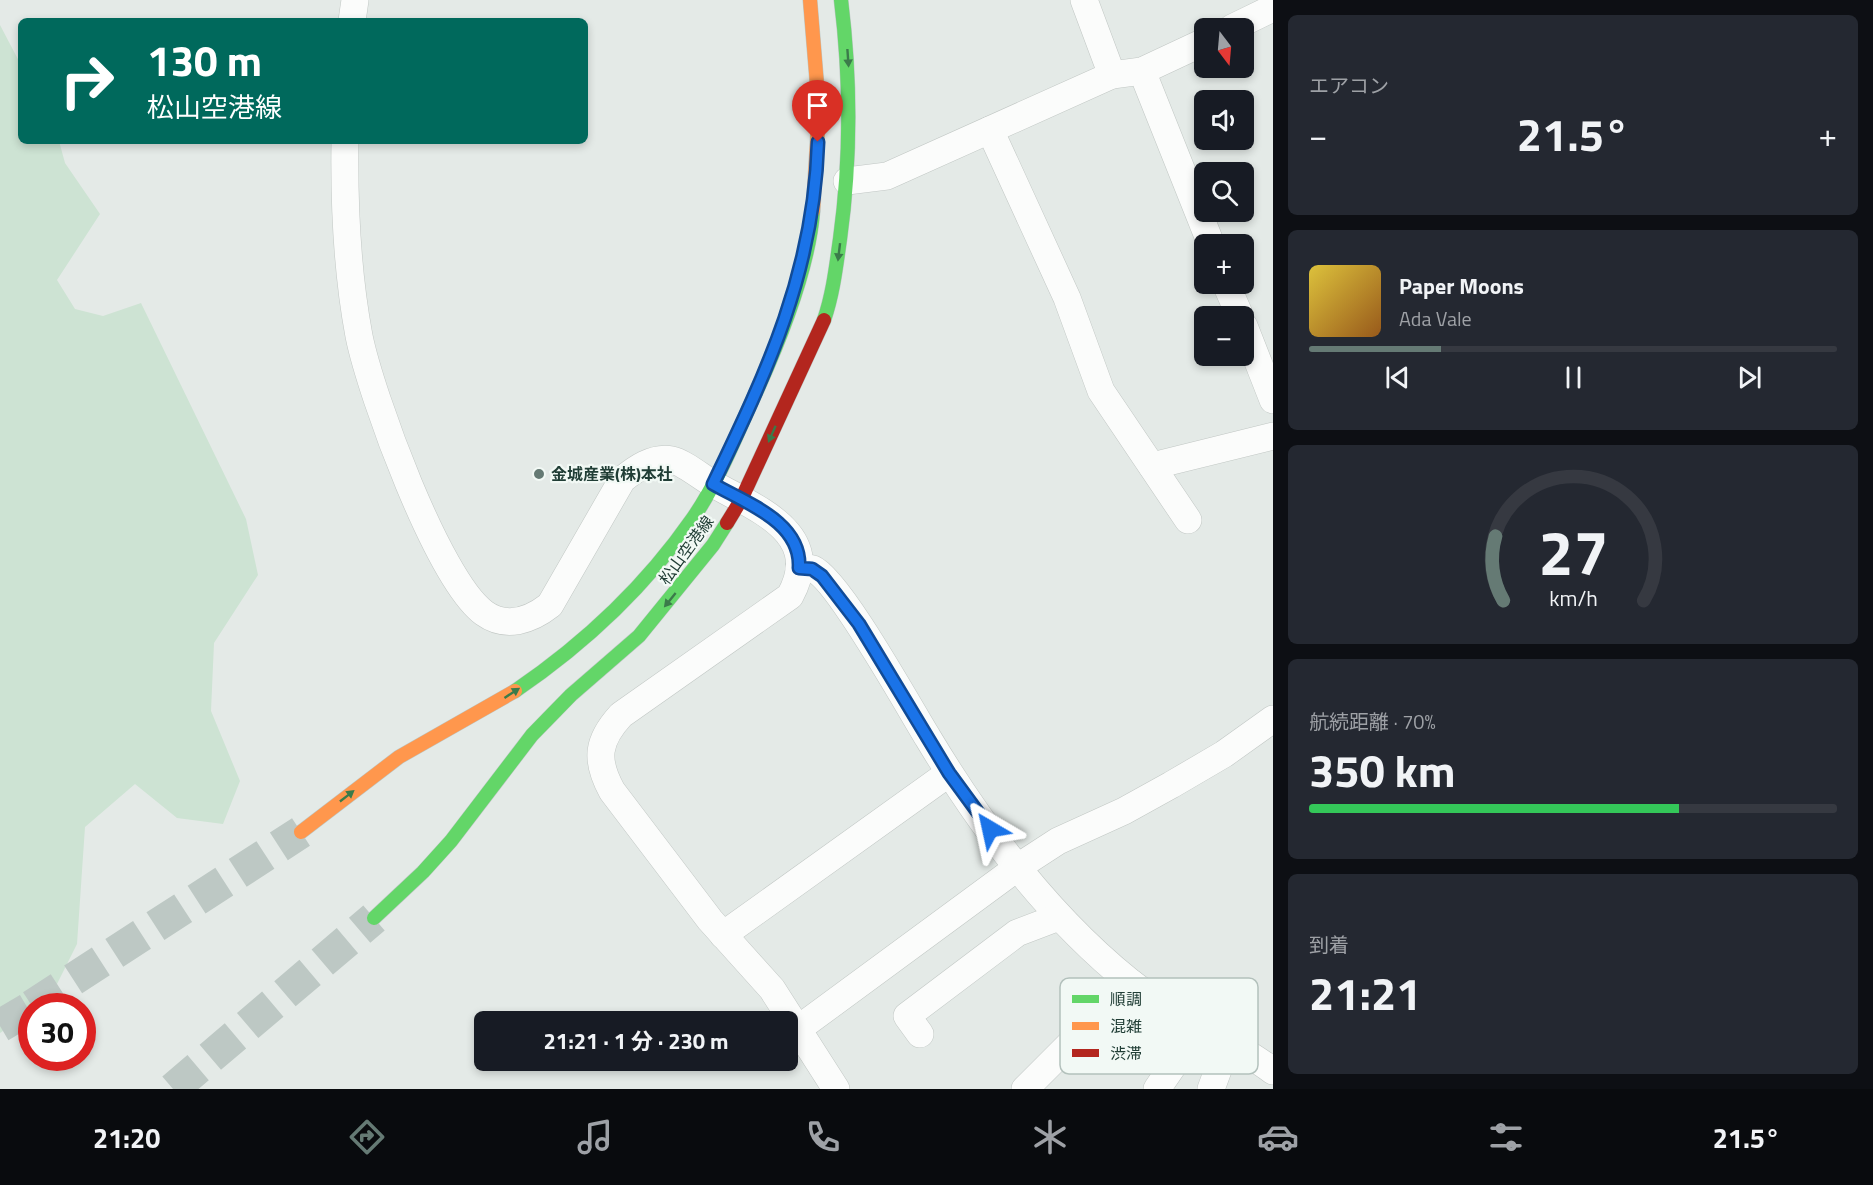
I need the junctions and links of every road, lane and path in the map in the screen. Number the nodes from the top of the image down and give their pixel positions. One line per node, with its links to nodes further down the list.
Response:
1 (355, 0): 6 (street)
2 (810, 0): 19 (main road, 松山空港線)
3 (841, 0): 13 (main road, 松山空港線, one-way to 13)
4 (1084, 0): 10 (street)
5 (1273, 8): 7 (street)
6 (352, 18)
7 (1252, 18)
8 (1194, 47): 9 (street)
9 (1142, 71): 10 (street); 14 (street)
10 (1112, 75): 11 (street)
11 (990, 130): 13 (street); 18 (street)
12 (345, 144): 19 (street)
13 (847, 181): 20 (main road, 松山空港線, one-way to 20)
14 (1207, 234)
15 (1254, 352): 16 (street)
16 (1273, 400)
17 (1273, 436): 18 (street)
18 (1152, 466): 21 (street)
19 (713, 484): 20 (street); 25 (main road, 松山空港線, one-way to 19)
20 (741, 500): 22 (street); 28 (main road, 松山空港線, one-way to 28)
21 (1188, 520)
22 (799, 568): 24 (street); 29 (street)
23 (1273, 719): 26 (street)
24 (949, 773): 26 (street); 29 (street)
25 (301, 832)
26 (1018, 867): 27 (street); 32 (street)
27 (1059, 917): 30 (street); 33 (street)
28 (374, 918)
29 (723, 935): 31 (street)
30 (1126, 978)
31 (786, 1011)
32 (798, 1029): 39 (street)
33 (920, 1034)
34 (1060, 1054): 40 (street)
35 (1258, 1062): 36 (street)
36 (1273, 1071)
37 (1167, 1074): 41 (street)
38 (1217, 1074): 42 (street)
39 (837, 1089)
40 (1025, 1089)
41 (1157, 1089)
42 (1211, 1089)

